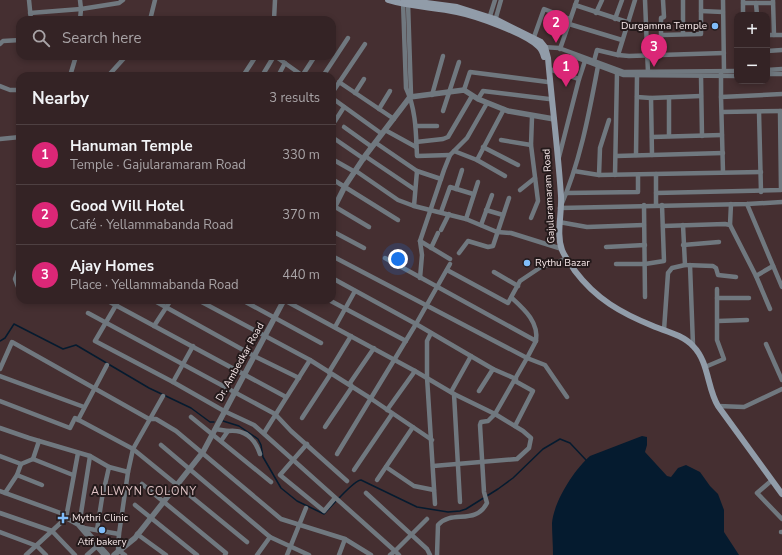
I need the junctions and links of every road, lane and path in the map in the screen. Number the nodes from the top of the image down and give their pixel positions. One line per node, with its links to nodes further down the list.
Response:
1 (29, 0): 26 (street)
2 (80, 0): 22 (street)
3 (123, 0): 22 (street)
4 (155, 0): 30 (street)
5 (275, 0): 31 (street)
6 (388, 0): 17 (main road)
7 (495, 0): 33 (street)
8 (501, 0): 33 (street)
9 (602, 0): 27 (street)
10 (622, 0): 32 (street)
11 (635, 0): 35 (street)
12 (645, 0): 53 (street)
13 (663, 0): 37 (street)
14 (683, 0): 36 (street)
15 (701, 0): 23 (street)
16 (723, 0): 24 (street)
17 (405, 2): 33 (main road); 104 (street)
18 (743, 2): 21 (street)
19 (773, 2): 21 (street); 39 (street)
20 (576, 3): 27 (street); 34 (street)
21 (756, 3): 25 (street)
22 (81, 9): 26 (street); 29 (street)
23 (701, 11): 24 (street); 36 (street)
24 (723, 12): 52 (street)
25 (757, 12)
26 (30, 13): 28 (street)
27 (596, 13): 32 (street)
28 (31, 16)
29 (80, 16)
30 (151, 16)
31 (274, 16)
32 (615, 19): 35 (street)
33 (491, 21): 41 (main road); 47 (main road)
34 (569, 22): 41 (street); 44 (street); 49 (street)
35 (627, 22): 44 (street)
36 (683, 34): 37 (street)
37 (662, 35): 54 (street)
38 (770, 35): 39 (street)
39 (774, 35): 40 (street)
40 (782, 35)
41 (534, 37): 48 (main road)
42 (348, 38): 56 (street)
43 (16, 40): 45 (street)
44 (622, 40): 55 (street)
45 (0, 44)
46 (365, 44): 92 (street)
47 (538, 46): 48 (street); 93 (main road)
48 (545, 47): 49 (street); 70 (main road, Gajularamaram Road)
49 (558, 49): 65 (street); 66 (street)
50 (782, 50): 51 (street)
51 (770, 51)
52 (724, 53): 54 (street); 84 (street)
53 (647, 54): 54 (street); 55 (street); 83 (street)
54 (662, 54)
55 (618, 55): 66 (street)
56 (336, 56)
57 (443, 56): 102 (street)
58 (75, 60): 74 (street)
59 (122, 60): 75 (street)
60 (253, 60): 76 (street)
61 (272, 60): 77 (street)
62 (280, 60): 68 (street)
63 (313, 60): 80 (street)
64 (334, 60): 81 (street)
65 (585, 61): 69 (street); 91 (street)
66 (594, 61): 83 (street)
67 (459, 62): 100 (street)
68 (285, 63): 78 (street); 79 (street)
69 (598, 66): 82 (street); 154 (street)
70 (549, 69): 91 (street); 123 (main road, Gajularamaram Road)
71 (782, 69): 72 (street)
72 (770, 70)
73 (734, 71): 84 (street)
74 (71, 72)
75 (112, 72)
76 (246, 72)
77 (264, 72)
78 (280, 72)
79 (297, 72)
80 (305, 72)
81 (326, 72)
82 (617, 73): 88 (street); 146 (street)
83 (648, 73): 84 (street)
84 (722, 73): 87 (street); 89 (street); 107 (street)
85 (770, 74): 86 (street)
86 (782, 74)
87 (734, 75)
88 (637, 76): 89 (street); 106 (street)
89 (701, 76): 103 (street)
90 (364, 79): 99 (street)
91 (579, 79): 148 (street)
92 (339, 82): 95 (street); 99 (street)
93 (548, 82): 97 (street); 110 (main road)
94 (0, 86): 96 (street)
95 (336, 87)
96 (16, 90)
97 (464, 90): 100 (street); 105 (street)
98 (390, 91): 114 (street)
99 (356, 93): 114 (street)
100 (448, 93): 102 (street); 116 (street)
101 (782, 94): 107 (street)
102 (432, 95): 104 (street)
103 (701, 96): 109 (street); 131 (street)
104 (410, 97): 122 (street); 125 (street)
105 (475, 97): 110 (street); 112 (street); 137 (street)
106 (637, 97): 108 (street); 144 (street)
107 (721, 97): 118 (street)
108 (651, 98): 109 (street); 133 (street)
109 (669, 98): 130 (street)
110 (549, 99): 123 (main road)
111 (336, 101): 113 (street)
112 (487, 103): 115 (street); 142 (street)
113 (344, 107): 121 (street); 128 (street)
114 (379, 109): 122 (street)
115 (504, 109): 120 (street); 140 (street)
116 (443, 111)
117 (781, 111): 119 (street); 171 (street)
118 (722, 112): 119 (street); 129 (street)
119 (760, 112): 157 (street)
120 (532, 117): 123 (street); 139 (street)
121 (336, 119)
122 (394, 119): 128 (street)
123 (552, 119): 148 (main road, Gajularamaram Road)
124 (609, 120): 159 (street)
125 (416, 126): 126 (street); 137 (street)
126 (437, 126)
127 (344, 127): 138 (street)
128 (384, 132): 138 (street); 141 (street)
129 (722, 135): 131 (street); 143 (street)
130 (669, 136): 131 (street); 133 (street)
131 (702, 136)
132 (16, 137): 134 (street)
133 (652, 137): 145 (street)
134 (0, 139)
135 (336, 140): 147 (street)
136 (501, 140): 139 (street)
137 (416, 142): 141 (street)
138 (374, 145): 147 (street); 153 (street)
139 (531, 145): 164 (street)
140 (483, 147): 149 (street); 151 (street)
141 (416, 148): 142 (street)
142 (452, 153): 149 (street); 163 (street)
143 (723, 153): 145 (street); 156 (street)
144 (636, 155): 145 (street); 146 (street)
145 (652, 155)
146 (616, 156): 160 (street)
147 (365, 158): 155 (street); 168 (street)
148 (557, 158): 185 (main road, Gajularamaram Road)
149 (478, 160): 162 (street)
150 (336, 161): 155 (street)
151 (518, 165)
152 (462, 170): 169 (street)
153 (417, 171): 163 (street); 168 (street)
154 (574, 171): 159 (street); 173 (street)
155 (356, 172): 167 (street); 184 (street)
156 (723, 172): 157 (street); 158 (street)
157 (761, 172): 172 (street)
158 (656, 174): 161 (street); 174 (street)
159 (599, 175): 160 (street)
160 (616, 175): 161 (street)
161 (638, 175): 173 (street)
162 (505, 176)
163 (441, 178): 187 (street)
164 (535, 178): 170 (street); 192 (street)
165 (336, 181): 167 (street)
166 (478, 182): 175 (street)
167 (345, 186): 178 (street); 194 (street)
168 (414, 188): 184 (street)
169 (456, 189): 175 (street); 189 (street)
170 (520, 190)
171 (782, 190): 172 (street)
172 (761, 192): 174 (street)
173 (566, 193): 185 (street)
174 (656, 193): 183 (street)
175 (473, 194): 193 (street)
176 (492, 195): 188 (street)
177 (509, 198): 191 (street)
178 (336, 202)
179 (782, 202): 181 (street)
180 (731, 204): 181 (street); 183 (street); 200 (street)
181 (747, 204): 219 (street)
182 (644, 205): 183 (street); 185 (street); 197 (street)
183 (659, 205): 199 (street)
184 (414, 206): 187 (street)
185 (560, 208): 195 (main road, Gajularamaram Road)
186 (336, 210): 201 (street)
187 (430, 210): 189 (street); 204 (street)
188 (486, 210): 191 (street); 196 (street)
189 (441, 212): 190 (street)
190 (448, 214): 193 (street); 210 (street)
191 (503, 215): 202 (street)
192 (531, 218)
193 (466, 219): 196 (street)
194 (398, 220)
195 (559, 222): 197 (street); 211 (main road, Gajularamaram Road)
196 (481, 225): 202 (street)
197 (644, 225): 206 (street)
198 (683, 225): 199 (street); 200 (street); 207 (street)
199 (663, 226): 217 (street)
200 (730, 226): 223 (street)
201 (369, 227)
202 (497, 232): 211 (street); 212 (street)
203 (336, 233): 209 (street)
204 (420, 241): 210 (street); 225 (street)
205 (719, 242): 207 (street)
206 (645, 245): 208 (street); 217 (street)
207 (683, 245): 218 (street)
208 (606, 247)
209 (364, 248)
210 (431, 248): 220 (street)
211 (562, 249): 215 (main road, Gajularamaram Road)
212 (459, 253)
213 (336, 258): 245 (street)
214 (385, 258): 225 (street)
215 (567, 259): 227 (street); 257 (main road, Gajularamaram Road)
216 (616, 264): 217 (street)
217 (645, 264): 232 (street)
218 (687, 265): 222 (street); 257 (street); 265 (street)
219 (773, 266): 223 (street); 224 (street)
220 (447, 270): 228 (street); 233 (street)
221 (494, 272): 227 (street)
222 (736, 276)
223 (756, 276): 247 (street)
224 (780, 277): 229 (street)
225 (420, 278): 228 (street)
226 (336, 280): 231 (street)
227 (518, 286): 233 (street)
228 (437, 287): 245 (street); 262 (street)
229 (782, 287)
230 (717, 289): 234 (street)
231 (355, 291): 248 (street); 254 (street)
232 (645, 297)
233 (512, 298): 262 (street)
234 (717, 298): 235 (street); 252 (street)
235 (749, 298)
236 (113, 304): 244 (street)
237 (160, 304): 246 (street)
238 (168, 304): 246 (street)
239 (205, 304): 259 (street)
240 (249, 304): 250 (street)
241 (282, 304): 250 (street, Dr. Ambedkar Road)
242 (292, 304): 256 (street)
243 (336, 304): 248 (street)
244 (116, 306): 253 (street); 255 (street)
245 (426, 306): 254 (street); 270 (street)
246 (166, 308): 255 (street); 268 (street)
247 (770, 308)
248 (345, 309): 256 (street); 261 (street)
249 (88, 313): 253 (street)
250 (274, 318): 259 (street, Dr. Ambedkar Road); 263 (street)
251 (747, 320): 252 (street)
252 (718, 321): 275 (street)
253 (106, 322): 273 (street); 286 (street)
254 (416, 324): 258 (street); 261 (street)
255 (154, 326): 266 (street)
256 (335, 327): 260 (street)
257 (664, 330): 265 (main road, Gajularamaram Road)
258 (432, 333): 269 (street); 282 (street)
259 (265, 336): 268 (street, Dr. Ambedkar Road); 271 (street)
260 (351, 336): 267 (street); 279 (street)
261 (406, 341): 272 (street)
262 (536, 341): 270 (street)
263 (321, 343)
264 (766, 344): 285 (street)
265 (693, 345): 275 (main road)
266 (193, 346): 273 (street); 280 (street)
267 (374, 348): 272 (street); 288 (street)
268 (254, 356): 280 (street, Dr. Ambedkar Road); 283 (street)
269 (471, 356): 277 (street); 292 (street)
270 (527, 358): 284 (street); 295 (street)
271 (310, 360): 279 (street); 283 (street)
272 (395, 360): 278 (street); 296 (street)
273 (183, 364): 286 (street); 291 (street)
274 (107, 365): 287 (street)
275 (705, 367): 298 (main road)
276 (0, 369): 287 (street)
277 (493, 369): 284 (street); 290 (street)
278 (415, 370): 282 (street); 300 (street)
279 (329, 372): 288 (street); 306 (street)
280 (244, 374): 291 (street, Dr. Ambedkar Road); 294 (street)
281 (0, 376): 299 (street)
282 (427, 377): 292 (street); 317 (street)
283 (299, 378): 294 (street)
284 (516, 380): 304 (street); 309 (street)
285 (782, 380)
286 (174, 382): 301 (street)
287 (94, 388): 299 (street); 307 (street)
288 (352, 388): 296 (street); 310 (street)
289 (782, 389): 298 (street)
290 (479, 391)
291 (235, 392): 301 (street, Dr. Ambedkar Road); 302 (street)
292 (452, 393): 304 (street); 332 (street)
293 (163, 396): 307 (street)
294 (286, 397): 302 (street)
295 (567, 397)
296 (370, 398): 300 (street); 325 (street)
297 (0, 401): 308 (street)
298 (718, 406): 344 (main road)
299 (84, 407): 308 (street)
300 (388, 410): 303 (street)
301 (224, 411): 314 (street, Dr. Ambedkar Road); 315 (street)
302 (275, 414): 315 (street); 319 (street)
303 (392, 414): 311 (street); 337 (street)
304 (495, 414): 309 (street); 330 (street)
305 (191, 417): 314 (street)
306 (302, 418)
307 (149, 419): 321 (street); 322 (street)
308 (78, 420): 321 (street)
309 (515, 426): 330 (street)
310 (325, 427)
311 (413, 427): 317 (street); 335 (street)
312 (0, 428): 318 (street)
313 (228, 431): 314 (street); 316 (street); 324 (street)
314 (214, 432): 316 (street); 322 (street, Dr. Ambedkar Road)
315 (264, 433): 329 (street)
316 (221, 440): 343 (street)
317 (432, 440): 333 (street)
318 (39, 442): 323 (street); 328 (street)
319 (307, 444): 329 (street); 342 (street)
320 (161, 445): 336 (street)
321 (133, 449): 338 (street); 347 (street)
322 (203, 452): 336 (street, Dr. Ambedkar Road); 363 (street)
323 (78, 453): 327 (street); 340 (street)
324 (260, 454)
325 (337, 454)
326 (0, 456): 331 (street)
327 (90, 456): 334 (street); 364 (street)
328 (33, 459): 331 (street); 340 (street)
329 (292, 461): 352 (street); 352 (street)
330 (482, 463): 332 (street); 397 (street)
331 (21, 464): 339 (street)
332 (458, 464): 333 (street); 354 (street)
333 (433, 466): 348 (street)
334 (110, 467): 338 (street); 365 (street)
335 (386, 467): 341 (street); 348 (street)
336 (189, 469): 347 (street, Dr. Ambedkar Road); 371 (street)
337 (354, 470)
338 (128, 472): 368 (street)
339 (17, 475): 345 (street); 349 (street)
340 (73, 475): 359 (street)
341 (377, 480)
342 (347, 481)
343 (271, 482)
344 (771, 482): 351 (main road); 362 (street)
345 (42, 484)
346 (142, 484): 353 (street)
347 (176, 485): 353 (street, Dr. Ambedkar Road); 373 (street)
348 (434, 490): 355 (street)
349 (2, 492): 359 (street)
350 (366, 493): 370 (street)
351 (782, 494)
352 (336, 499): 378 (street)
353 (163, 501): 360 (street, Dr. Ambedkar Road); 389 (street)
354 (460, 502)
355 (435, 504)
356 (135, 505): 360 (street)
357 (306, 508): 363 (street)
358 (0, 512): 366 (street)
359 (66, 517): 364 (street); 366 (street)
360 (151, 517): 369 (street, Dr. Ambedkar Road); 388 (street)
361 (427, 519): 370 (street)
362 (782, 519)
363 (300, 524): 372 (street); 375 (street)
364 (81, 527): 365 (street); 376 (street); 384 (street)
365 (97, 530): 368 (street)
366 (52, 531): 374 (street); 381 (street)
367 (0, 532): 374 (street)
368 (119, 534): 377 (street)
369 (137, 534): 377 (street, Dr. Ambedkar Road); 387 (street)
370 (411, 535): 378 (street); 396 (street)
371 (270, 537): 375 (street); 390 (street)
372 (345, 539): 393 (street); 394 (street)
373 (247, 542)
374 (37, 546): 379 (street); 380 (street)
375 (290, 547): 391 (street); 392 (street)
376 (96, 548): 382 (street); 383 (street)
377 (118, 550): 385 (street, Dr. Ambedkar Road); 386 (street)
378 (397, 553): 395 (street)
379 (26, 555)
380 (46, 555)
381 (75, 555)
382 (87, 555)
383 (104, 555)
384 (108, 555)
385 (114, 555)
386 (126, 555)
387 (166, 555)
388 (197, 555)
389 (225, 555)
390 (256, 555)
391 (288, 555)
392 (309, 555)
393 (339, 555)
394 (371, 555)
395 (390, 555)
396 (430, 555)
397 (437, 555)

